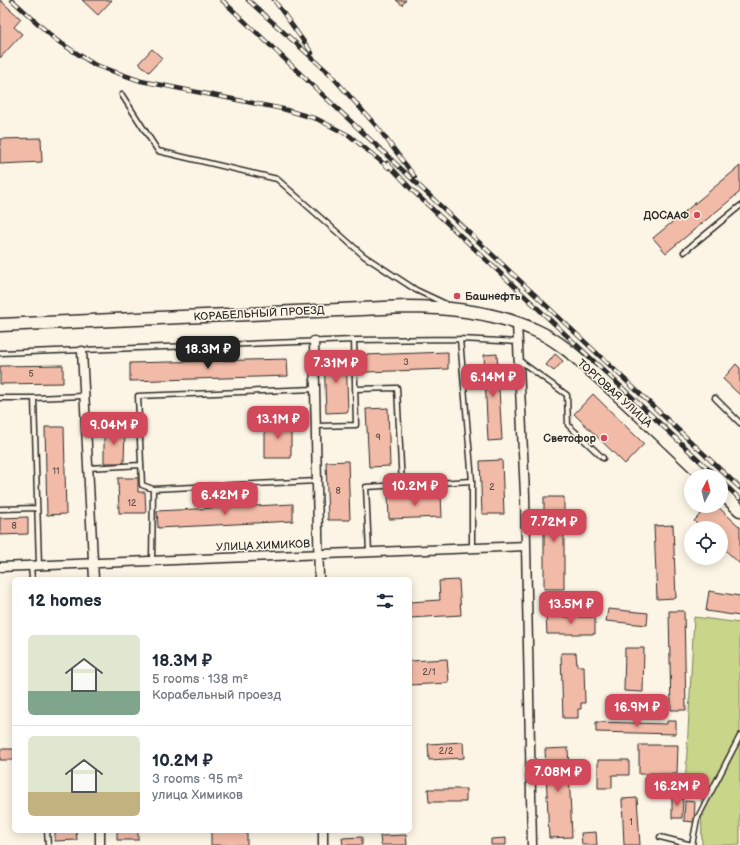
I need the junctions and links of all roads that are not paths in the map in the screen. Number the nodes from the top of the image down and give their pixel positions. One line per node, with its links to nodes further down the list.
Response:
1 (122, 95): 4 (lane)
2 (740, 206): 3 (lane)
3 (684, 252)
4 (458, 309): 5 (street, КОРАБЕЛЬНЫЙ ПРОЕЗД); 6 (street, КОРАБЕЛЬНЫЙ ПРОЕЗД)
5 (517, 323): 10 (street); 25 (street, ТОРГОВАЯ УЛИЦА)
6 (0, 325)
7 (460, 339): 8 (lane); 10 (lane); 27 (lane)
8 (354, 340): 9 (lane); 15 (lane)
9 (314, 341): 11 (lane); 14 (street)
10 (518, 342): 13 (street)
11 (82, 351): 12 (lane); 16 (street)
12 (0, 353)
13 (519, 361): 22 (lane); 34 (street)
14 (315, 389): 21 (street); 23 (lane)
15 (355, 389): 21 (lane); 28 (lane)
16 (83, 396): 18 (lane); 24 (street)
17 (0, 398): 18 (lane)
18 (34, 398): 31 (lane)
19 (714, 398): 20 (lane)
20 (740, 423)
21 (316, 426): 26 (street)
22 (603, 458)
23 (141, 465): 24 (lane); 29 (lane)
24 (88, 468): 39 (street)
25 (697, 469)
26 (317, 481): 29 (lane); 37 (street)
27 (472, 481): 28 (lane); 35 (lane)
28 (402, 485): 36 (lane)
29 (152, 489): 38 (lane)
30 (728, 499): 33 (street)
31 (37, 508): 32 (lane); 40 (lane)
32 (0, 509)
33 (740, 510)
34 (526, 546): 35 (street, УЛИЦА ХИМИКОВ); 53 (street)
35 (472, 548): 36 (street, УЛИЦА ХИМИКОВ)
36 (369, 552): 37 (street, УЛИЦА ХИМИКОВ)
37 (319, 554): 38 (street, УЛИЦА ХИМИКОВ); 44 (street)
38 (152, 561): 39 (street, УЛИЦА ХИМИКОВ)
39 (93, 563): 40 (street, УЛИЦА ХИМИКОВ); 43 (street)
40 (35, 566): 41 (street, УЛИЦА ХИМИКОВ); 42 (lane)
41 (0, 567)
42 (32, 577)
43 (94, 577)
44 (319, 577)
45 (740, 736): 49 (lane)
46 (47, 833): 50 (lane)
47 (100, 833): 51 (street)
48 (323, 833): 52 (street)
49 (660, 837)
50 (48, 845)
51 (100, 845)
52 (323, 845)
53 (532, 845)

